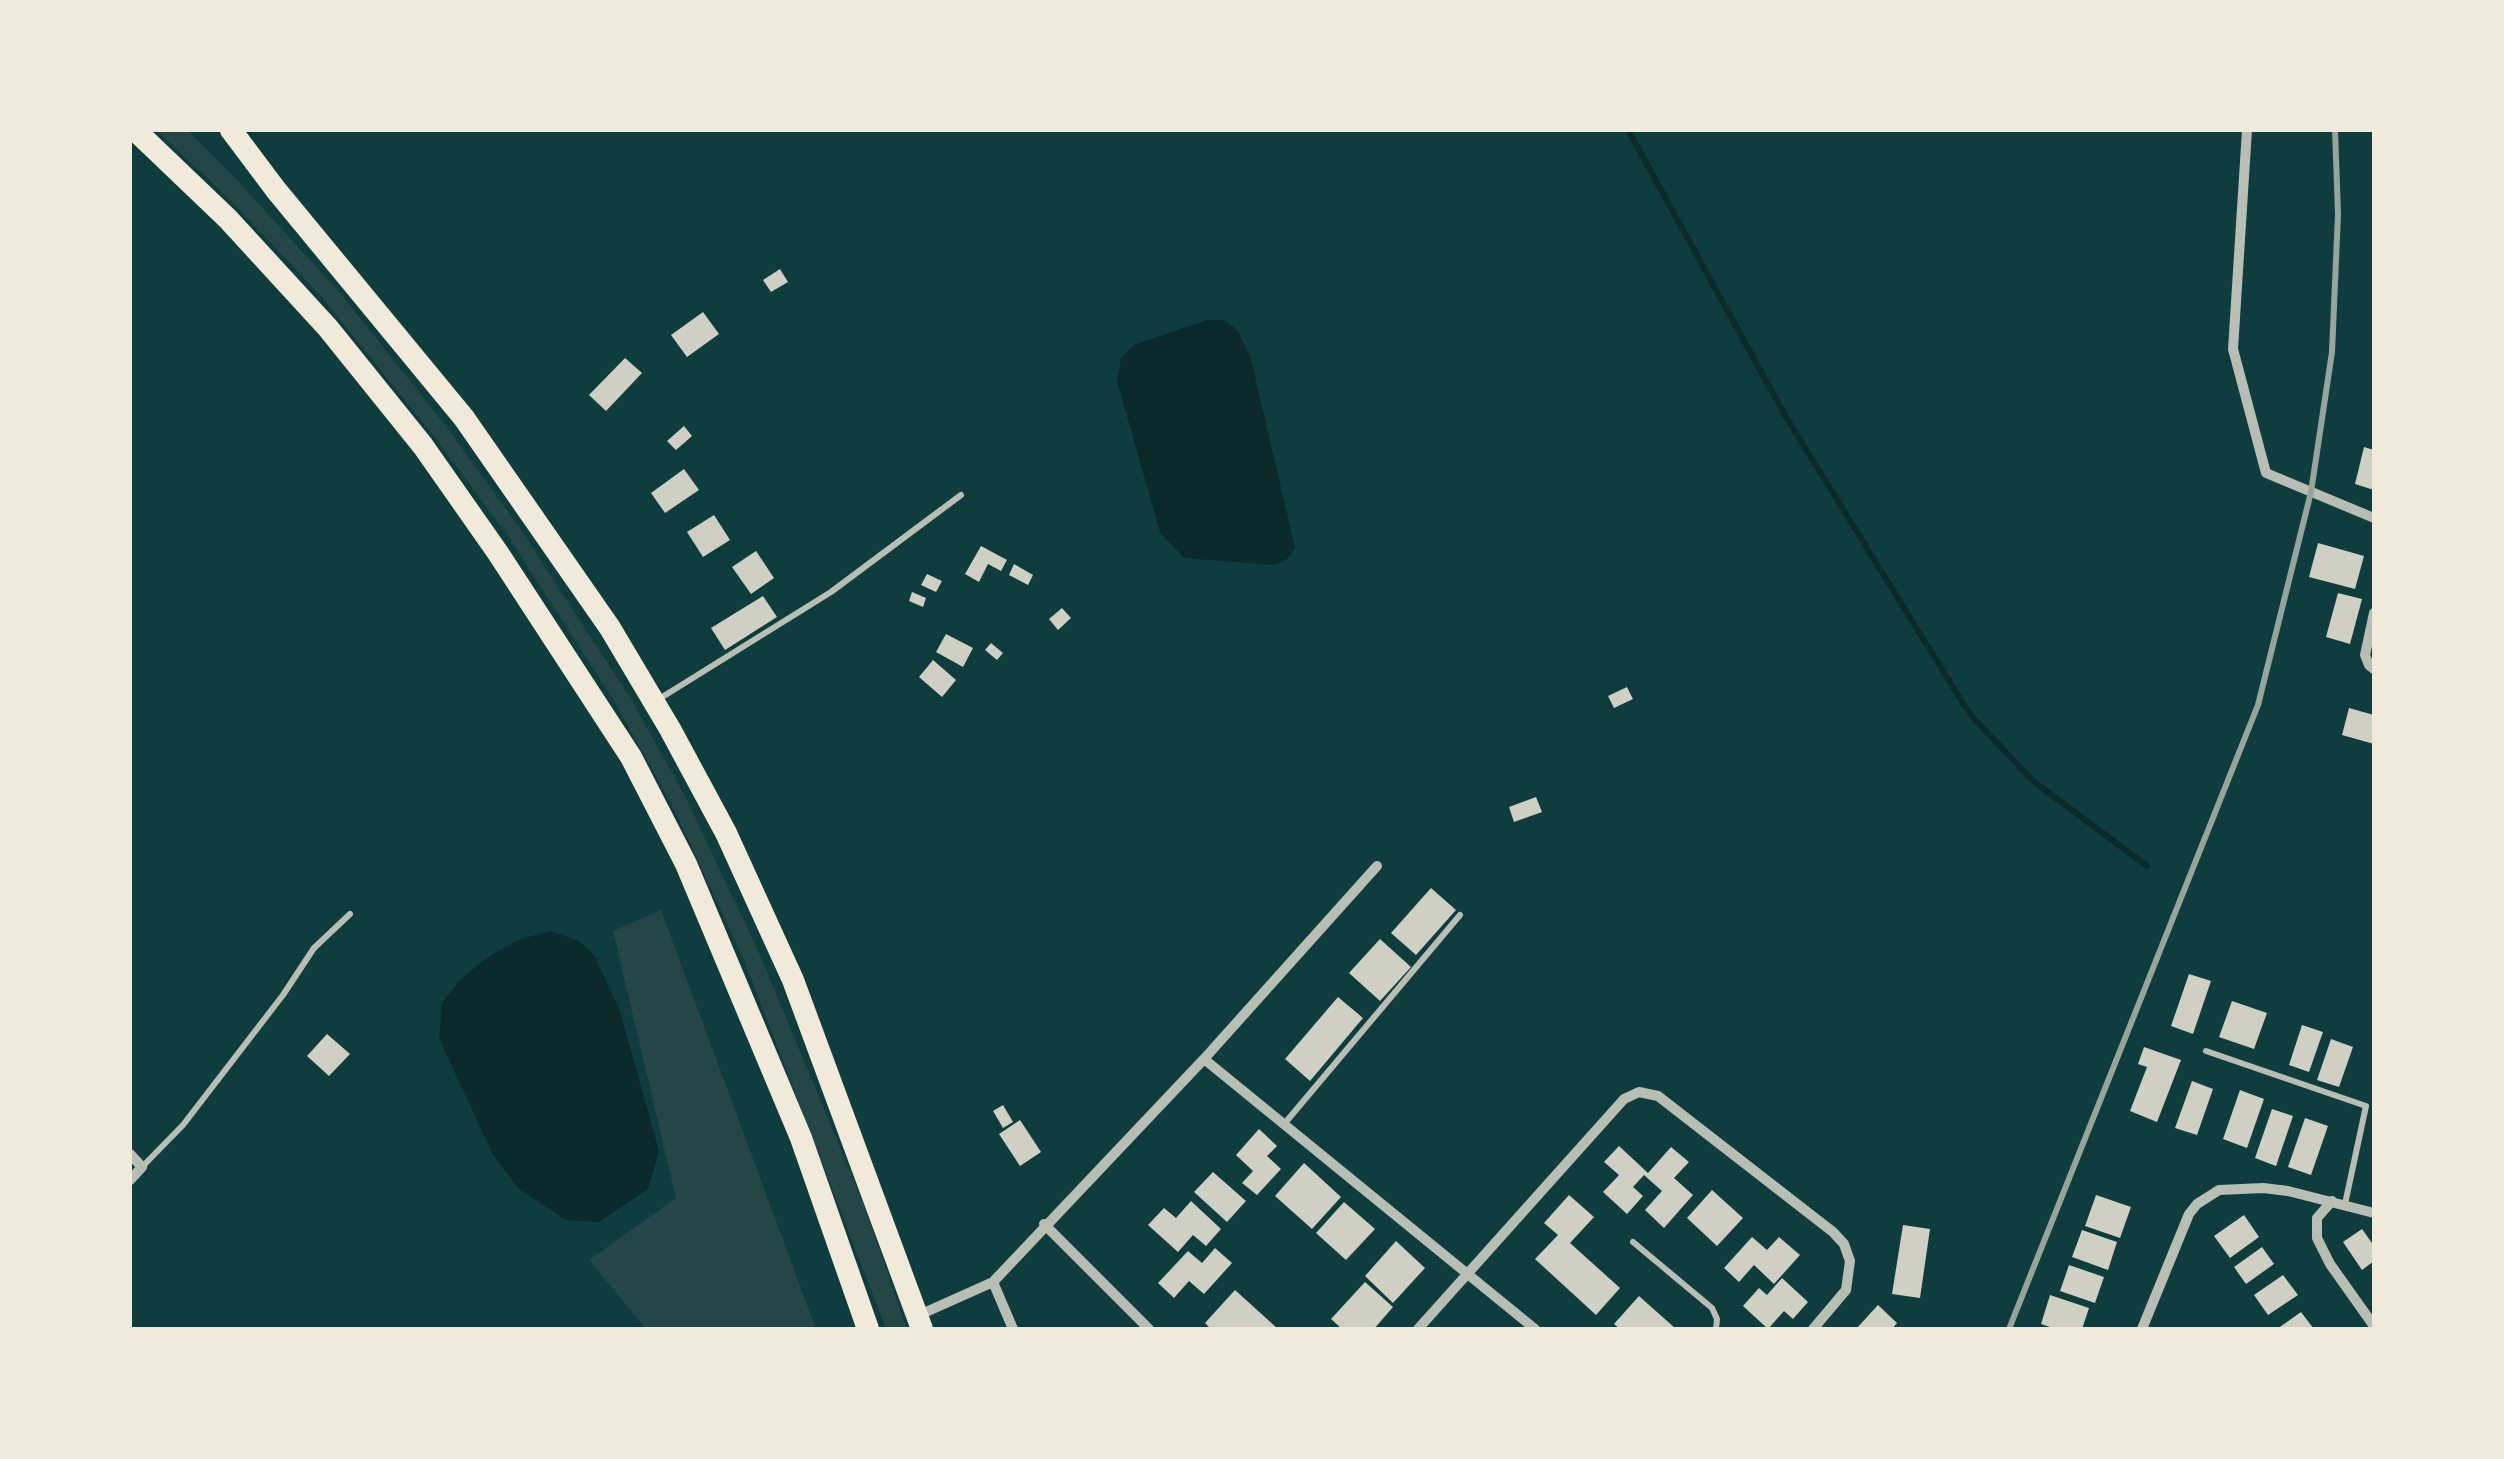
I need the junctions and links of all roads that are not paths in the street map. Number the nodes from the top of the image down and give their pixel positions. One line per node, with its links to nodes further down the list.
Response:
1 (134, 130): 30 (highway)
2 (213, 130): 5 (highway)
3 (231, 130): 5 (highway)
4 (2247, 130): 7 (street)
5 (276, 190): 10 (highway)
6 (961, 496): 10 (lane)
7 (2374, 518)
8 (2374, 613): 9 (street)
9 (2371, 667)
10 (654, 702): 27 (highway)
11 (1377, 866): 15 (street)
12 (350, 914): 18 (lane)
13 (1460, 915): 16 (lane)
14 (2206, 1051): 21 (lane)
15 (1204, 1059): 16 (street); 23 (street)
16 (1284, 1124): 25 (street)
17 (130, 1154): 18 (street)
18 (142, 1167): 19 (street)
19 (130, 1180)
20 (2332, 1201): 21 (street); 28 (street); 29 (street)
21 (2345, 1204): 22 (street)
22 (2374, 1213)
23 (1044, 1224): 26 (street); 32 (street)
24 (1634, 1242): 35 (lane)
25 (1468, 1274): 33 (street); 34 (street); 36 (street)
26 (994, 1282): 27 (street); 31 (street)
27 (920, 1323)
28 (2146, 1326)
29 (2374, 1326)
30 (868, 1329)
31 (1012, 1329)
32 (1149, 1329)
33 (1418, 1329)
34 (1535, 1329)
35 (1716, 1329)
36 (1813, 1329)

